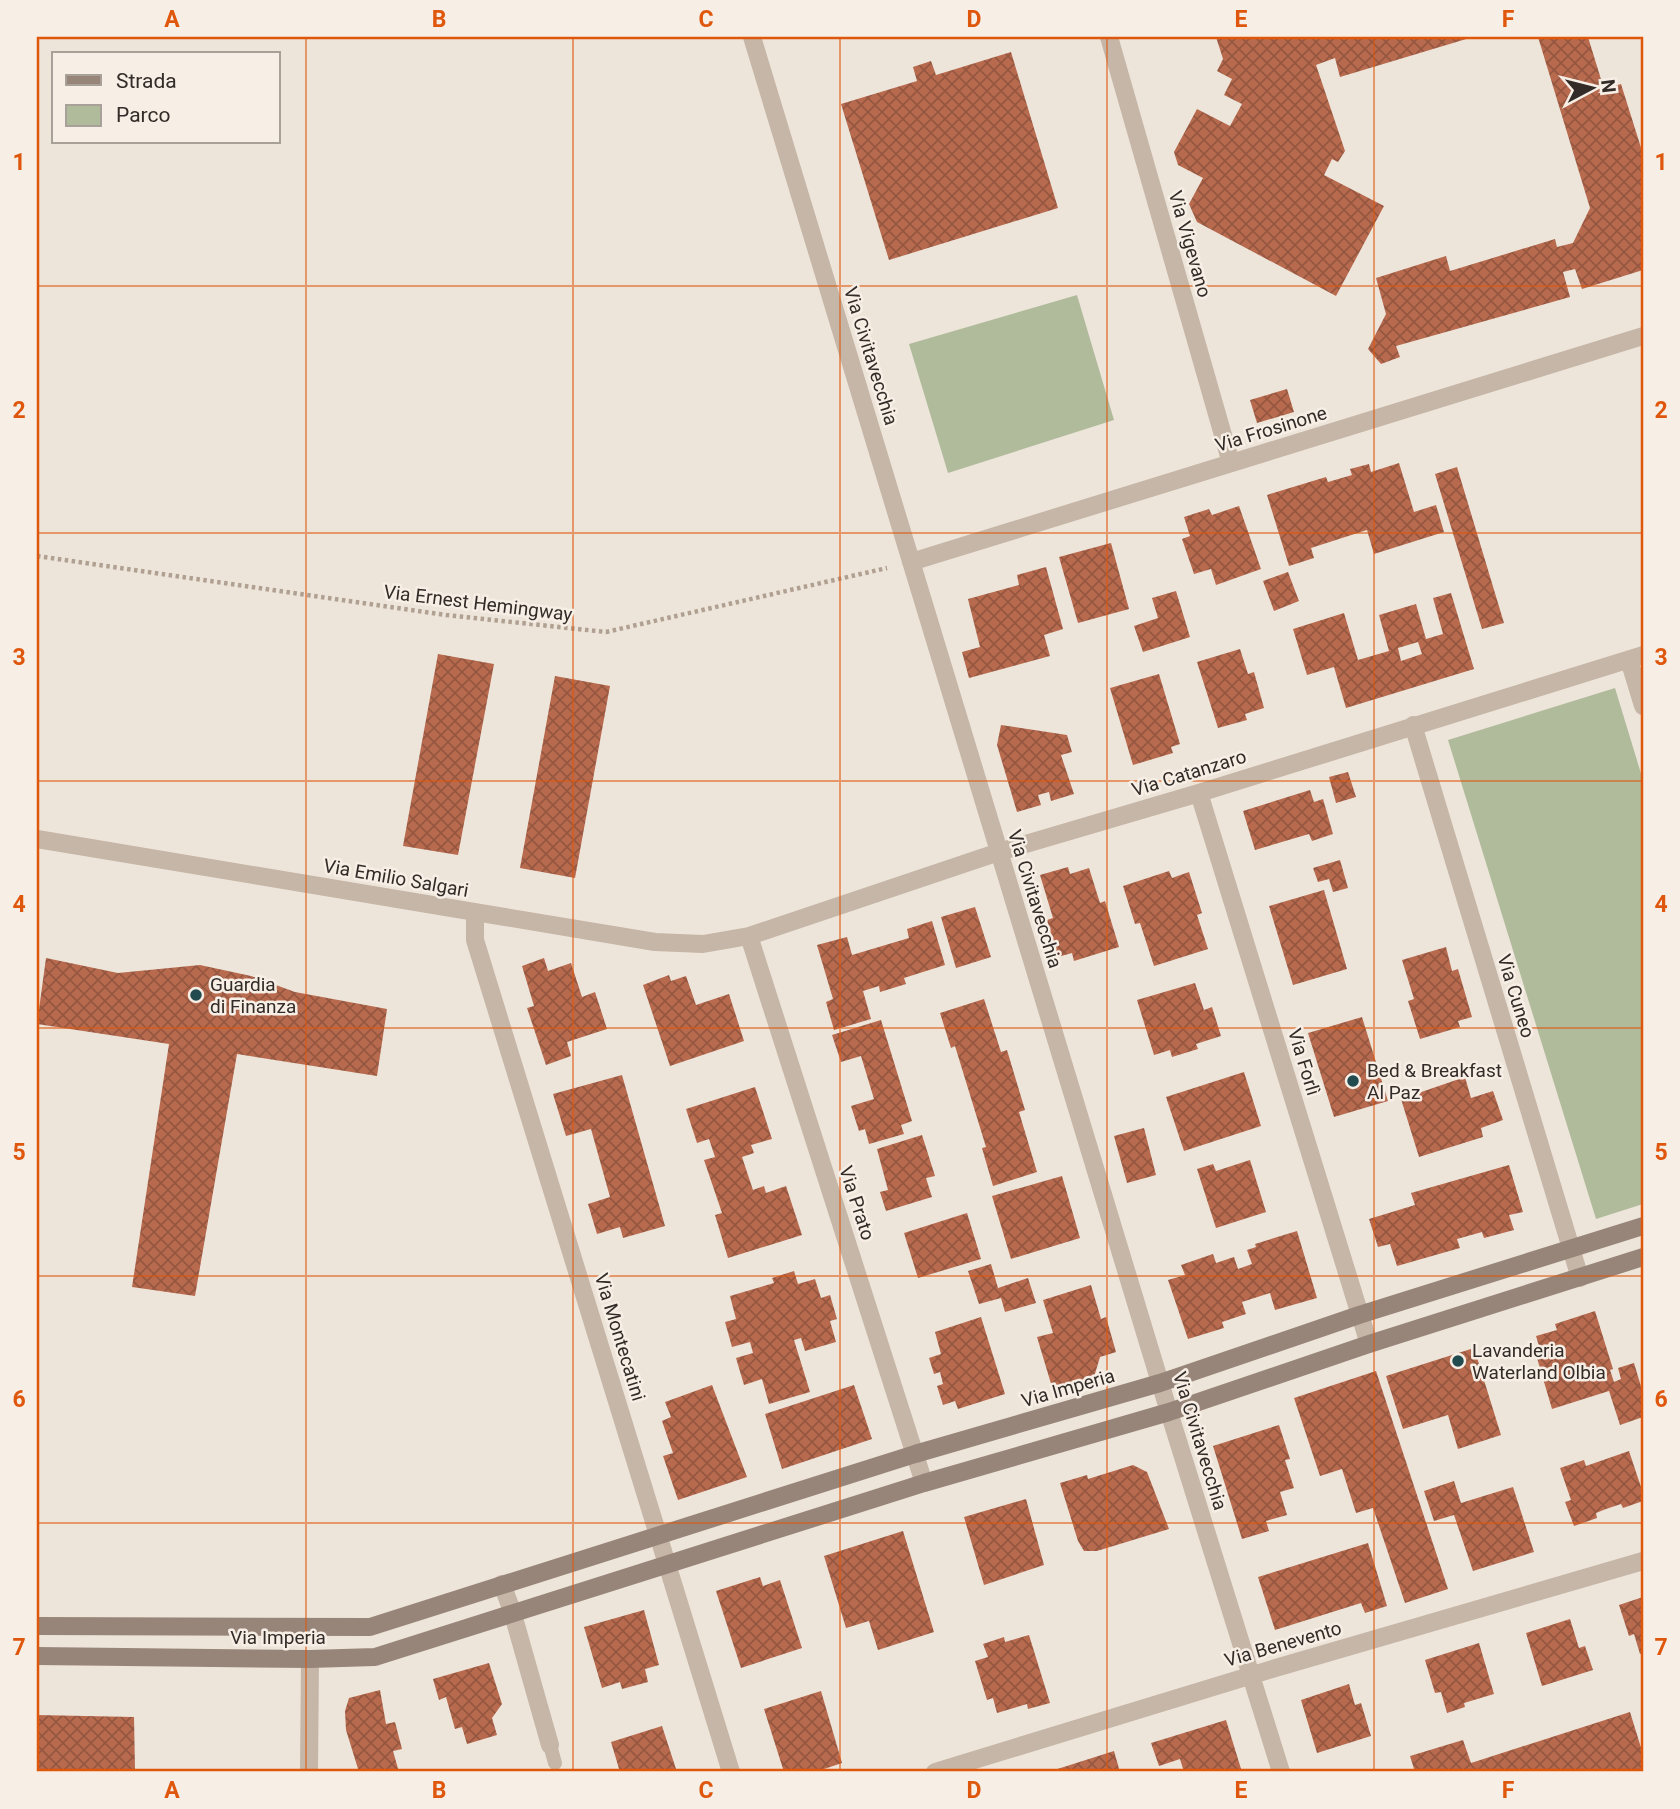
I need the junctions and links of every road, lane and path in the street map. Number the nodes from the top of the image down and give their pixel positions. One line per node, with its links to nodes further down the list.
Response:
1 (752, 37): 6 (street, Via Civitavecchia)
2 (1109, 37): 4 (street, Via Vigevano)
3 (1643, 336): 4 (street, Via Frosinone)
4 (1231, 463): 6 (street, Via Frosinone)
5 (37, 556): 6 (path, Via Ernest Hemingway)
6 (911, 562): 12 (street, Via Civitavecchia)
7 (1636, 657): 8 (street); 9 (street, Via Catanzaro)
8 (1643, 706)
9 (1413, 726): 10 (street, Via Catanzaro); 16 (street, Via Cuneo)
10 (1199, 793): 12 (street, Via Catanzaro); 19 (street, Via Forlì)
11 (37, 839): 13 (street, Via Emilio Salgari)
12 (999, 852): 14 (street, Via Catanzaro); 21 (street, Via Civitavecchia)
13 (475, 912): 14 (street, Via Emilio Salgari); 25 (street, Via Montecatini)
14 (749, 936): 23 (street, Via Prato)
15 (1643, 1226): 16 (street, Via Imperia)
16 (1571, 1249): 18 (street, Via Cuneo); 19 (street, Via Imperia)
17 (1643, 1257): 18 (street, Via Imperia)
18 (1580, 1278): 20 (street, Via Imperia)
19 (1359, 1315): 20 (street, Via Forlì); 21 (street, Via Imperia)
20 (1368, 1344): 22 (street, Via Imperia)
21 (1160, 1383): 22 (street, Via Civitavecchia); 23 (street, Via Imperia)
22 (1169, 1412): 24 (street, Via Imperia); 33 (street, Via Civitavecchia)
23 (915, 1454): 24 (street, Via Prato); 25 (street, Via Imperia)
24 (924, 1483): 27 (street, Via Imperia)
25 (659, 1534): 27 (street, Via Montecatini); 28 (street, Via Imperia)
26 (1643, 1561): 33 (street, Via Benevento)
27 (667, 1563): 29 (street, Via Imperia); 37 (street, Via Montecatini)
28 (502, 1584): 29 (street); 30 (street, Via Imperia)
29 (512, 1611): 32 (street, Via Imperia); 34 (street)
30 (37, 1626)
31 (37, 1656): 32 (street, Via Imperia)
32 (310, 1659): 36 (street)
33 (1250, 1676): 38 (street, Via Benevento); 39 (street, Via Civitavecchia)
34 (550, 1745): 35 (lane)
35 (555, 1763)
36 (309, 1772)
37 (732, 1772)
38 (935, 1772)
39 (1281, 1772)

